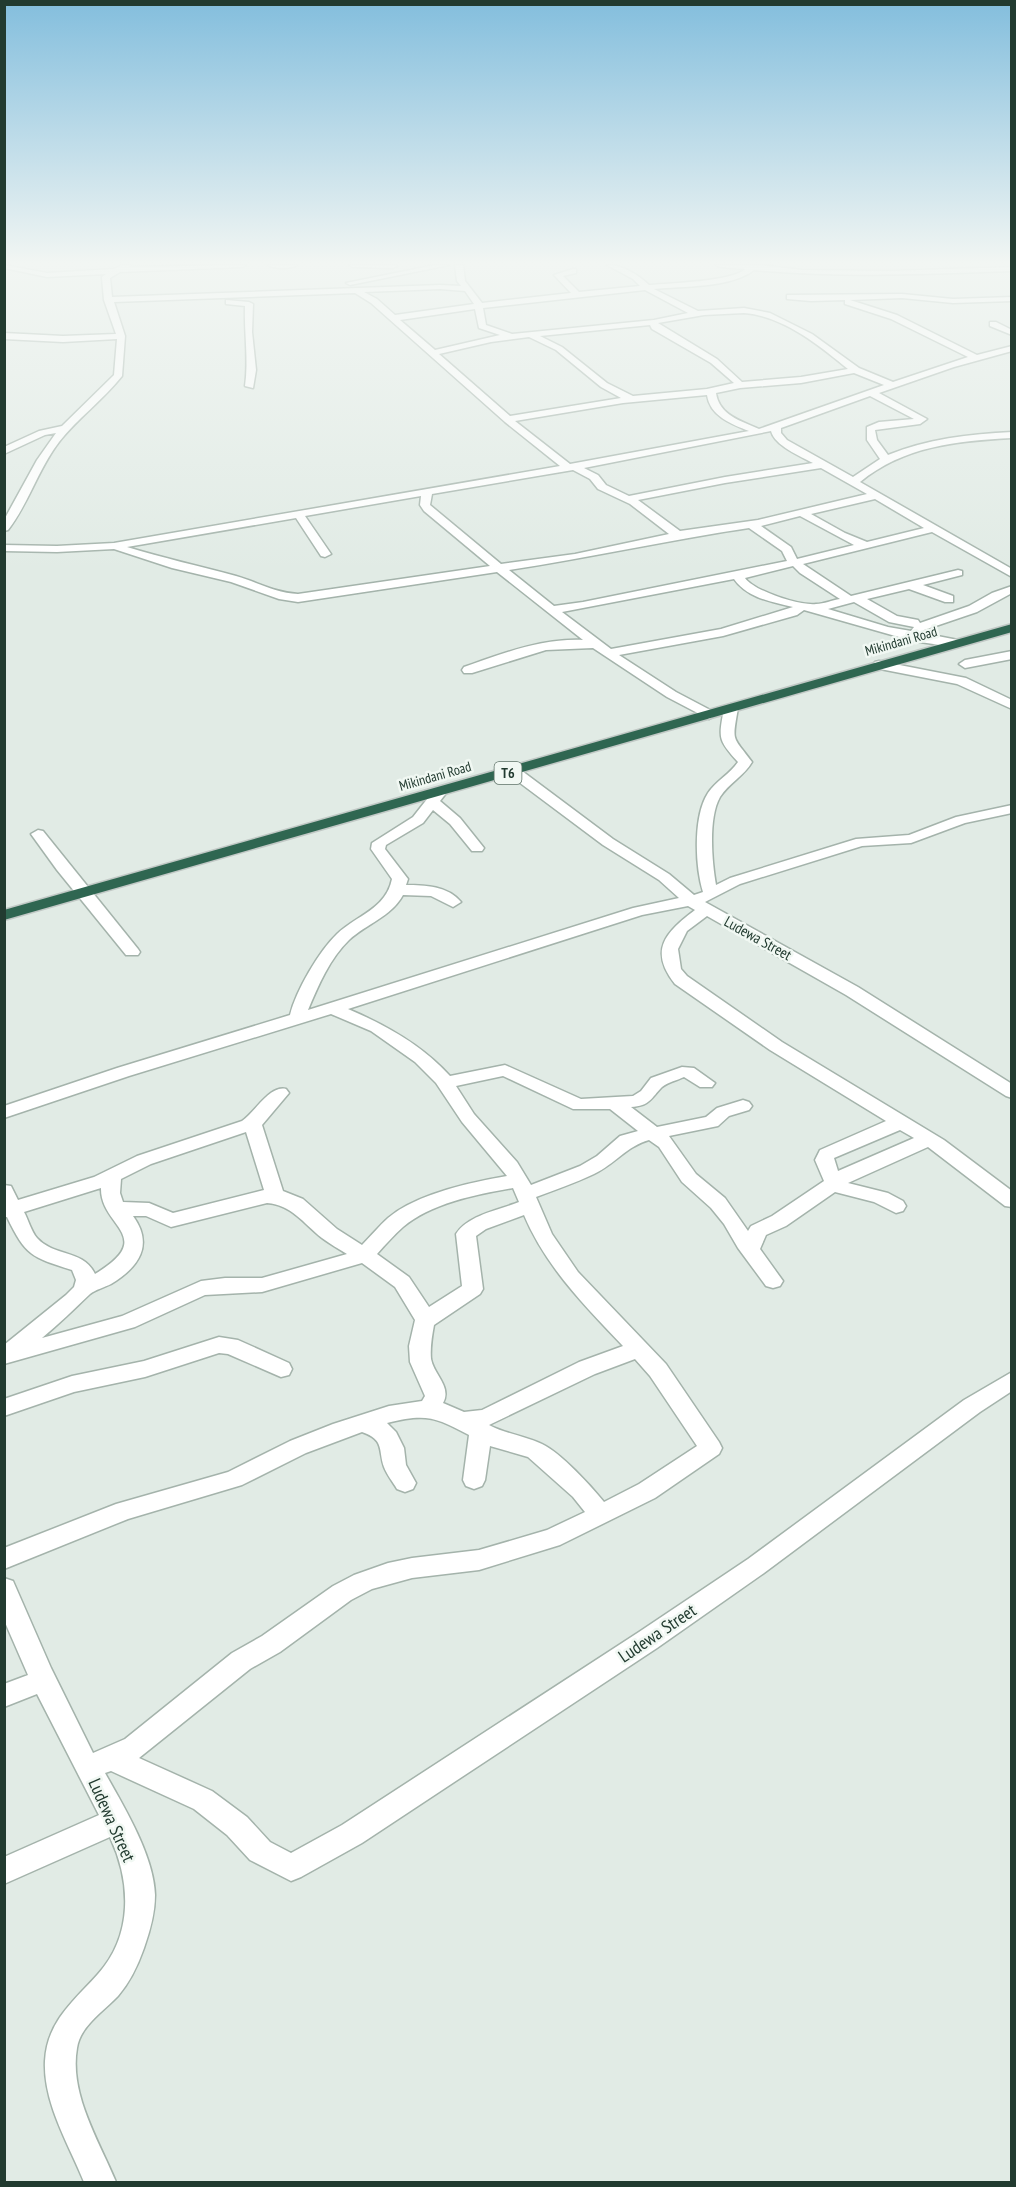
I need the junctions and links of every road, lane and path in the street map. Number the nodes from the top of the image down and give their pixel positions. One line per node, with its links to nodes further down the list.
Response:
1 (119, 367): 16 (street)
2 (252, 367): 10 (street)
3 (450, 367): 15 (street)
4 (581, 367): 14 (street)
5 (721, 367): 9 (street)
6 (852, 367): 8 (street)
7 (949, 367): 11 (street)
8 (857, 371): 9 (street); 11 (street)
9 (740, 385): 12 (street)
10 (250, 386)
11 (893, 386): 13 (street)
12 (711, 392): 14 (street); 18 (street)
13 (873, 394): 17 (street); 21 (street)
14 (633, 399): 15 (street)
15 (508, 420): 23 (street)
16 (68, 428): 20 (street); 33 (street)
17 (776, 428): 18 (street); 22 (street)
18 (759, 432): 23 (street)
19 (1011, 435): 21 (street)
20 (4, 452)
21 (886, 460): 24 (street)
22 (821, 465): 24 (street); 27 (street)
23 (571, 466): 25 (street); 27 (street)
24 (852, 483): 26 (street)
25 (427, 491): 28 (street); 29 (street)
26 (874, 496): 30 (street); 34 (street)
27 (629, 499): 35 (street)
28 (368, 502): 29 (street); 31 (street)
29 (425, 505): 41 (street)
30 (802, 513): 32 (street); 36 (street)
31 (299, 515): 37 (street); 39 (street)
32 (751, 524): 35 (street); 40 (street)
33 (4, 528)
34 (933, 529): 36 (street); 44 (street)
35 (678, 535): 41 (street)
36 (866, 545): 40 (street)
37 (114, 546): 38 (street); 41 (street)
38 (4, 548)
39 (325, 554)
40 (794, 563): 43 (street); 47 (street)
41 (497, 568): 50 (street)
42 (958, 573): 45 (street)
43 (739, 574): 49 (street); 50 (street)
44 (1011, 574)
45 (911, 586): 47 (street); 48 (street)
46 (1011, 589): 51 (street)
47 (853, 599): 49 (street); 51 (street)
48 (949, 599)
49 (809, 607): 53 (street); 56 (street)
50 (552, 610): 54 (street)
51 (925, 625): 53 (street)
52 (1011, 628): 55 (highway, Mikindani Road / T6)
53 (913, 637): 55 (street)
54 (595, 644): 56 (street); 60 (street)
55 (951, 644): 58 (street); 59 (highway, Mikindani Road / T6)
56 (608, 653): 64 (street)
57 (1011, 655): 58 (street)
58 (965, 664): 61 (street)
59 (879, 665): 61 (street); 63 (highway, Mikindani Road / T6)
60 (468, 670)
61 (962, 681): 62 (street)
62 (1011, 705)
63 (731, 708): 64 (highway, Mikindani Road / T6); 72 (street)
64 (709, 715): 65 (highway, Mikindani Road / T6)
65 (513, 771): 66 (highway, Mikindani Road / T6); 74 (street, Ludewa Street)
66 (436, 797): 69 (street); 70 (street); 71 (highway, Mikindani Road / T6)
67 (1011, 809): 72 (street)
68 (38, 834): 71 (street)
69 (477, 848)
70 (398, 890): 73 (street); 78 (street)
71 (83, 893): 75 (highway, Mikindani Road / T6); 76 (street)
72 (711, 893): 74 (street)
73 (453, 902)
74 (698, 905): 77 (street); 81 (street, Ludewa Street); 86 (street)
75 (4, 915)
76 (132, 952)
77 (330, 1007): 78 (street); 79 (street)
78 (298, 1017): 85 (street)
79 (445, 1083): 83 (street); 94 (street)
80 (706, 1083): 83 (street)
81 (1011, 1092)
82 (280, 1093): 87 (street)
83 (614, 1103): 88 (street)
84 (743, 1106): 88 (street)
85 (4, 1112)
86 (901, 1122): 89 (street); 90 (street)
87 (252, 1123): 92 (street); 95 (street)
88 (654, 1133): 94 (street); 100 (street)
89 (859, 1138): 91 (street); 93 (street)
90 (929, 1139): 91 (street); 96 (street)
91 (877, 1161): 93 (street)
92 (112, 1177): 97 (street); 99 (street)
93 (833, 1183): 98 (street); 100 (street)
94 (524, 1193): 101 (street); 104 (street); 105 (street)
95 (275, 1196): 99 (street); 101 (street)
96 (1011, 1201)
97 (7, 1203): 103 (street)
98 (896, 1206)
99 (118, 1208): 103 (street)
100 (750, 1250): 102 (street)
101 (363, 1256): 104 (street); 106 (street)
102 (773, 1281)
103 (85, 1288): 106 (street)
104 (426, 1320): 110 (street)
105 (639, 1349): 111 (street); 116 (street)
106 (4, 1356)
107 (281, 1369): 109 (street)
108 (1011, 1380): 121 (street, Ludewa Street)
109 (4, 1408)
110 (429, 1408): 111 (street); 112 (street)
111 (461, 1420): 113 (street)
112 (363, 1423): 115 (street); 117 (street)
113 (481, 1431): 114 (street); 116 (street)
114 (474, 1480)
115 (405, 1483)
116 (600, 1514): 121 (street)
117 (4, 1559)
118 (4, 1588): 119 (street, Ludewa Street)
119 (45, 1680): 120 (street); 121 (street, Ludewa Street)
120 (4, 1696)
121 (99, 1763): 122 (street, Ludewa Street)
122 (115, 1821): 123 (street); 124 (street, Ludewa Street)
123 (4, 1871)
124 (100, 2182)

